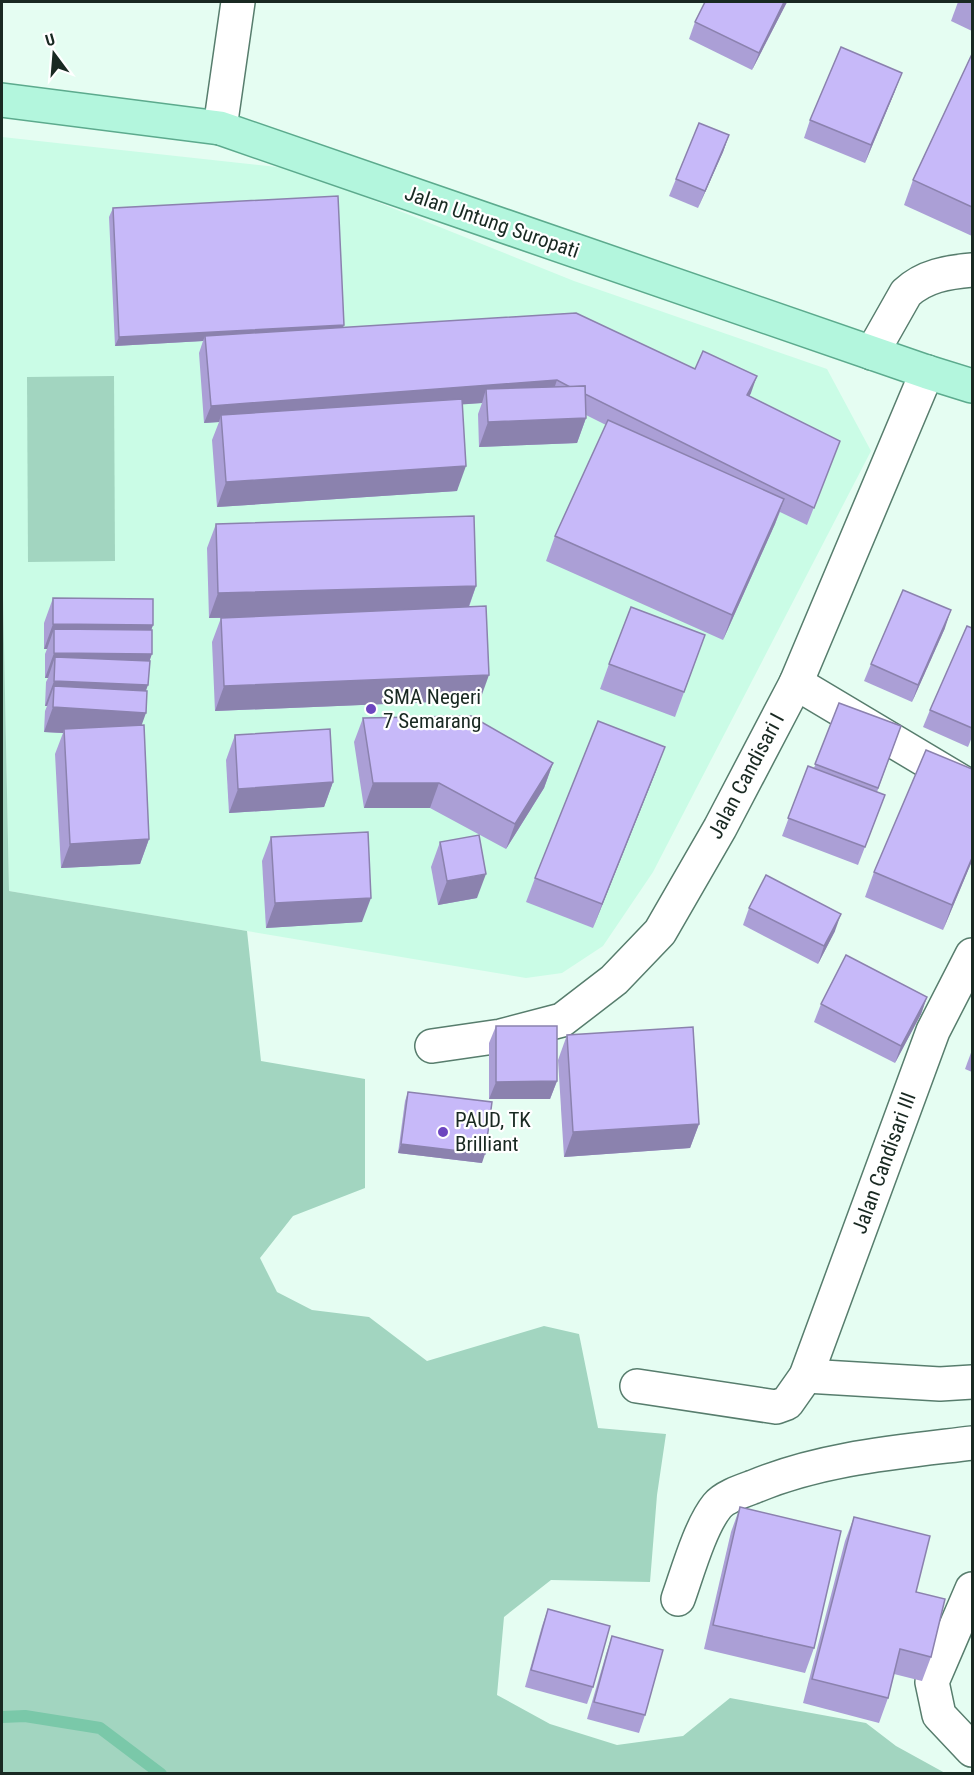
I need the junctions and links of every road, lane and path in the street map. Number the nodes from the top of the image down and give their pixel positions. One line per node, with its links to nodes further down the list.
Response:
1 (238, 2): 3 (street)
2 (2, 100): 3 (main road, Jalan Untung Suropati)
3 (220, 128): 5 (main road, Jalan Untung Suropati)
4 (972, 270): 5 (street)
5 (872, 353): 6 (main road, Jalan Untung Suropati)
6 (927, 372): 7 (main road, Jalan Untung Suropati); 8 (street, Jalan Candisari I)
7 (972, 386)
8 (796, 683): 9 (street); 11 (street, Jalan Candisari I)
9 (972, 788)
10 (972, 955): 12 (street, Jalan Candisari III)
11 (432, 1046)
12 (806, 1376): 13 (street); 14 (street, Jalan Candisari III)
13 (972, 1382)
14 (637, 1386)
15 (972, 1443): 17 (street)
16 (972, 1589): 18 (street)
17 (678, 1599)
18 (972, 1750)

